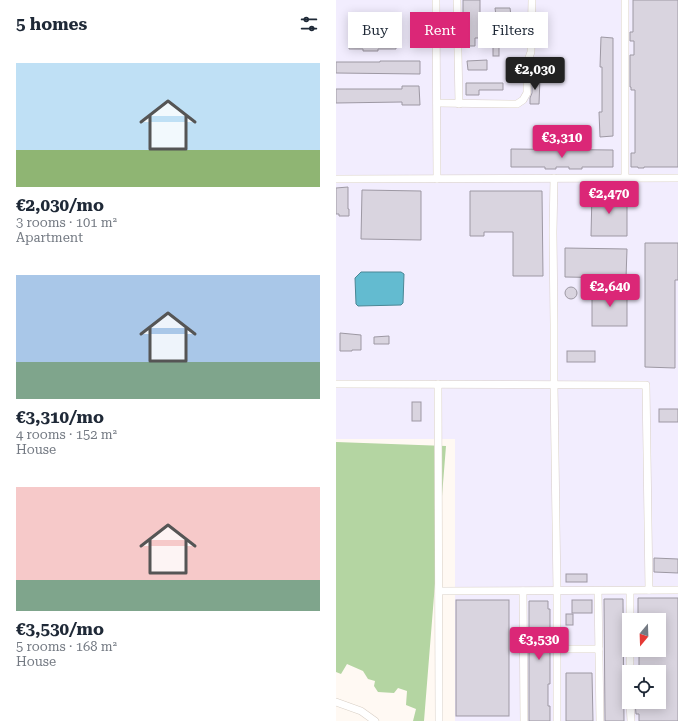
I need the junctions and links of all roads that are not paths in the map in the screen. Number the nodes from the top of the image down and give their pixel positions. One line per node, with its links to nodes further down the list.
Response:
1 (436, 0): 5 (street)
2 (457, 0): 6 (street)
3 (532, 0): 6 (street)
4 (625, 0): 8 (street)
5 (437, 103): 6 (street); 11 (street)
6 (458, 104)
7 (554, 178): 8 (street); 11 (street); 14 (street)
8 (625, 178): 9 (street)
9 (678, 178)
10 (336, 179): 11 (street)
11 (437, 179)
12 (336, 384): 13 (street)
13 (438, 384): 14 (street); 17 (street)
14 (554, 384): 15 (street); 19 (street)
15 (649, 590): 16 (street); 21 (street)
16 (678, 590)
17 (439, 591): 18 (street); 28 (street)
18 (523, 591): 19 (street); 29 (street)
19 (557, 591): 20 (street); 23 (street)
20 (598, 591): 21 (street); 24 (street)
21 (630, 591): 22 (street)
22 (630, 613)
23 (557, 649): 24 (street); 30 (street)
24 (599, 649): 31 (street)
25 (336, 702): 27 (street)
26 (630, 709): 32 (street)
27 (375, 721)
28 (439, 721)
29 (524, 721)
30 (557, 721)
31 (600, 721)
32 (631, 721)

